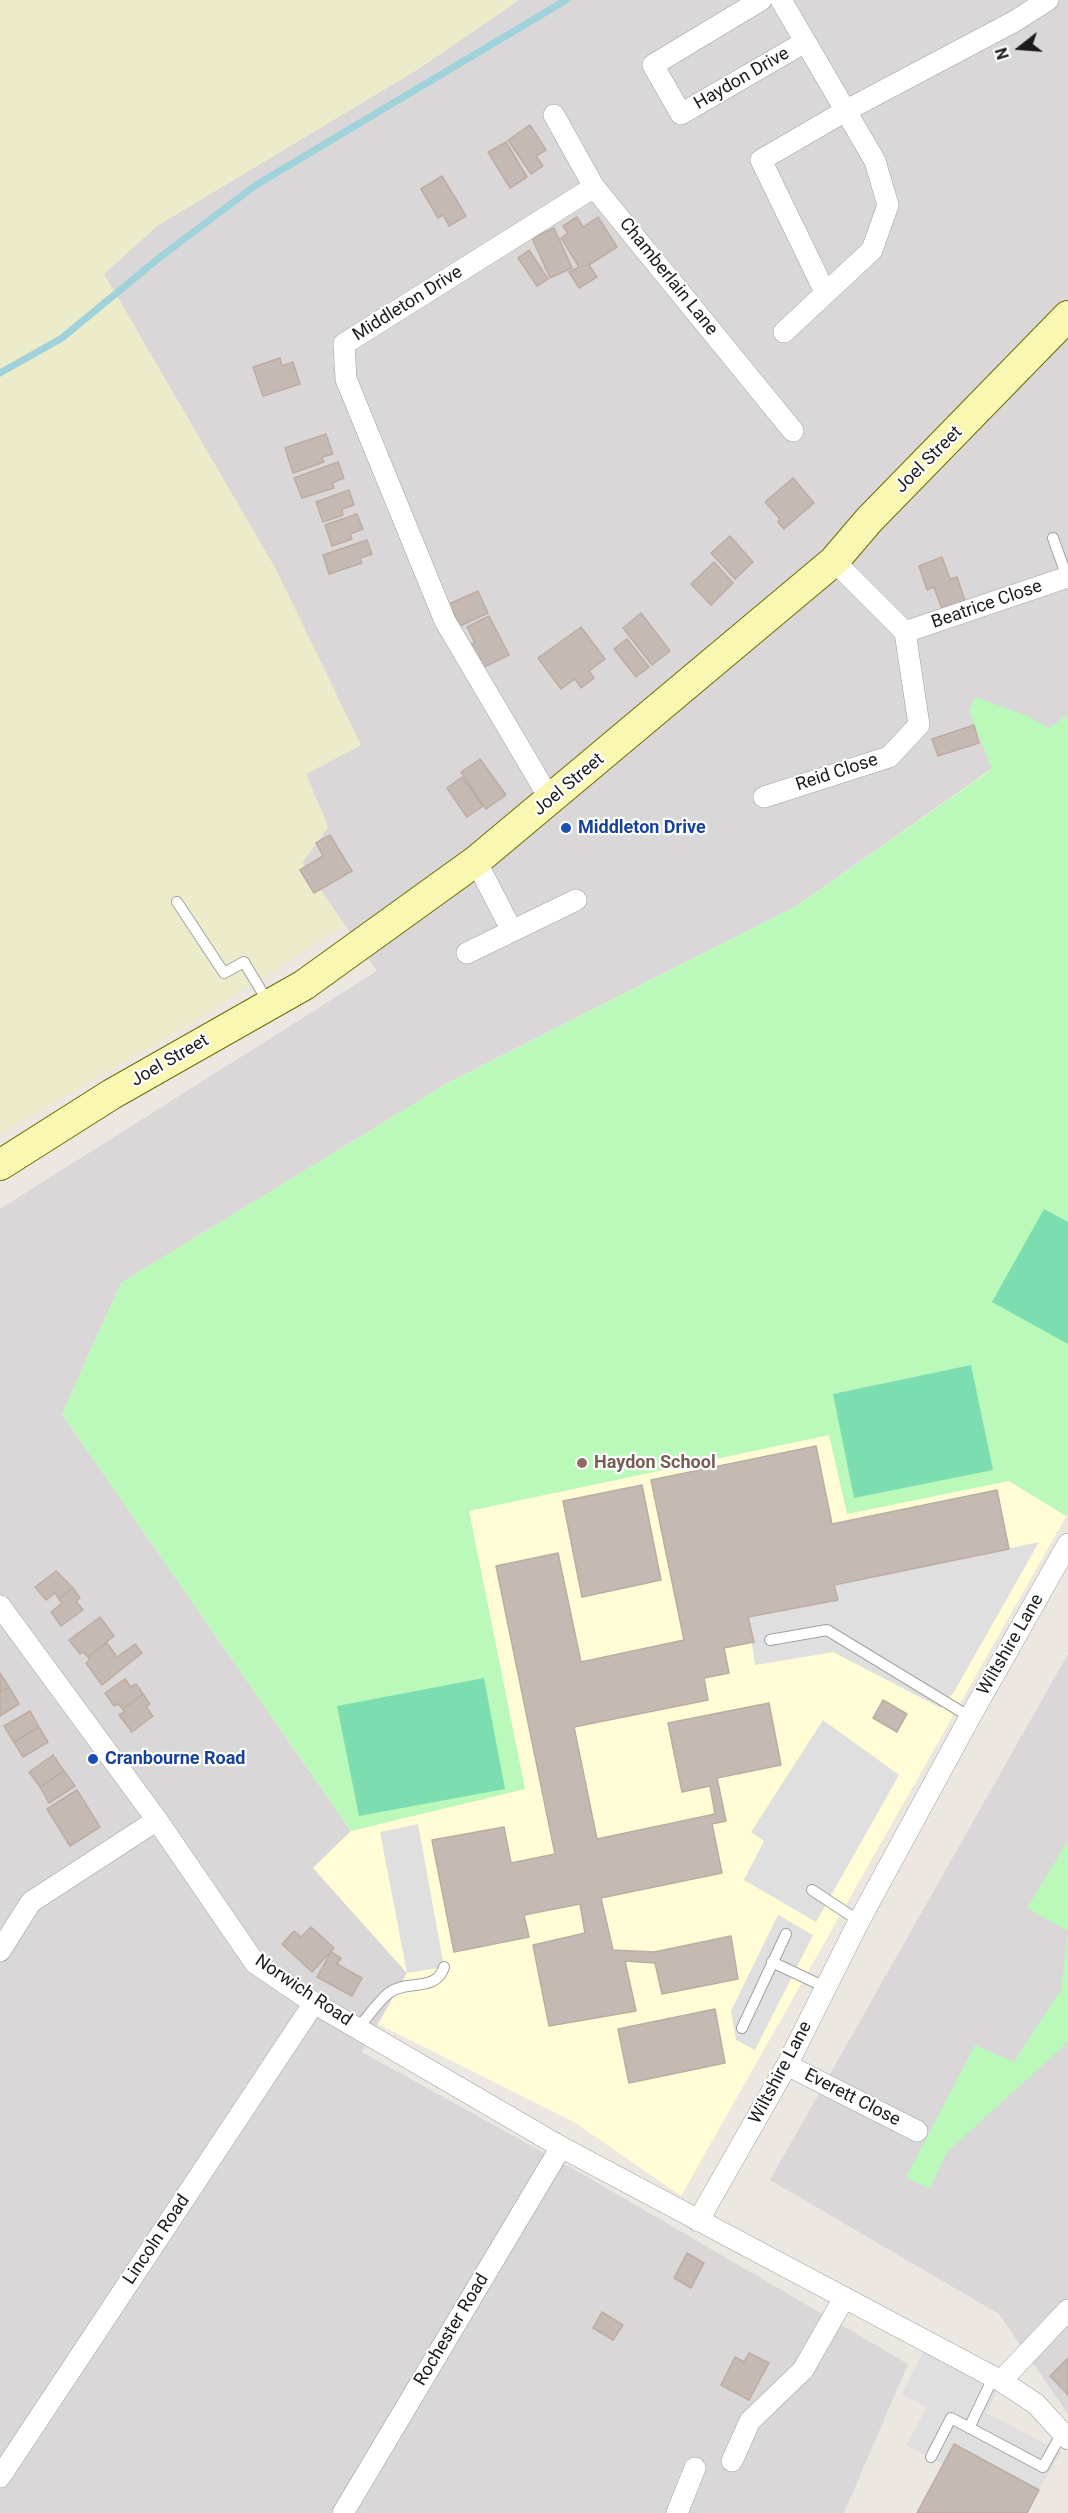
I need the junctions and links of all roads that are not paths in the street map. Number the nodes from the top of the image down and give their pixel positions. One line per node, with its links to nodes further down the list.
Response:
1 (761, 0): 4 (street, Haydon Drive)
2 (781, 0): 4 (street, Haydon Drive)
3 (1048, 0): 5 (street)
4 (805, 42): 5 (street, Haydon Drive)
5 (847, 110): 8 (street, Haydon Drive); 8 (street)
6 (554, 115): 7 (street, Chamberlain Lane)
7 (594, 187): 11 (street, Chamberlain Lane); 17 (street, Middleton Drive)
8 (825, 292): 10 (street, Haydon Drive)
9 (1068, 316): 13 (main road, Joel Street)
10 (784, 332)
11 (794, 431)
12 (1053, 538): 14 (lane)
13 (834, 561): 15 (street); 17 (main road, Joel Street)
14 (1068, 577): 15 (street, Beatrice Close)
15 (905, 632): 16 (street, Reid Close)
16 (764, 797)
17 (551, 801): 18 (main road, Joel Street)
18 (476, 861): 21 (street); 23 (main road, Joel Street)
19 (576, 900): 21 (street)
20 (177, 902): 23 (lane)
21 (511, 929): 22 (street)
22 (467, 953)
23 (270, 1005): 24 (main road, Joel Street)
24 (0, 1166)
25 (1068, 1544): 28 (street, Wiltshire Lane)
26 (0, 1606): 29 (street, Norwich Road)
27 (770, 1640): 28 (lane)
28 (970, 1717): 31 (street, Wiltshire Lane)
29 (157, 1820): 33 (street); 37 (street, Norwich Road)
30 (812, 1890): 31 (lane)
31 (859, 1921): 36 (street, Wiltshire Lane)
32 (786, 1934): 34 (lane)
33 (0, 1951)
34 (772, 1962): 36 (lane); 39 (lane)
35 (444, 1967): 38 (lane)
36 (825, 1988): 40 (street, Wiltshire Lane)
37 (314, 2003): 38 (street, Norwich Road); 52 (street, Lincoln Road)
38 (358, 2028): 42 (street, Norwich Road)
39 (742, 2028)
40 (787, 2065): 41 (street, Everett Close); 43 (street, Wiltshire Lane)
41 (917, 2131)
42 (561, 2146): 43 (street, Norwich Road); 53 (street, Rochester Road)
43 (698, 2221): 44 (street)
44 (844, 2298): 46 (street); 50 (street)
45 (1068, 2310): 46 (street)
46 (997, 2379): 47 (lane); 48 (street)
47 (969, 2428): 48 (lane); 49 (lane)
48 (1065, 2436)
49 (931, 2457)
50 (732, 2461)
51 (695, 2468): 54 (street)
52 (0, 2476)
53 (343, 2513)
54 (677, 2513)

